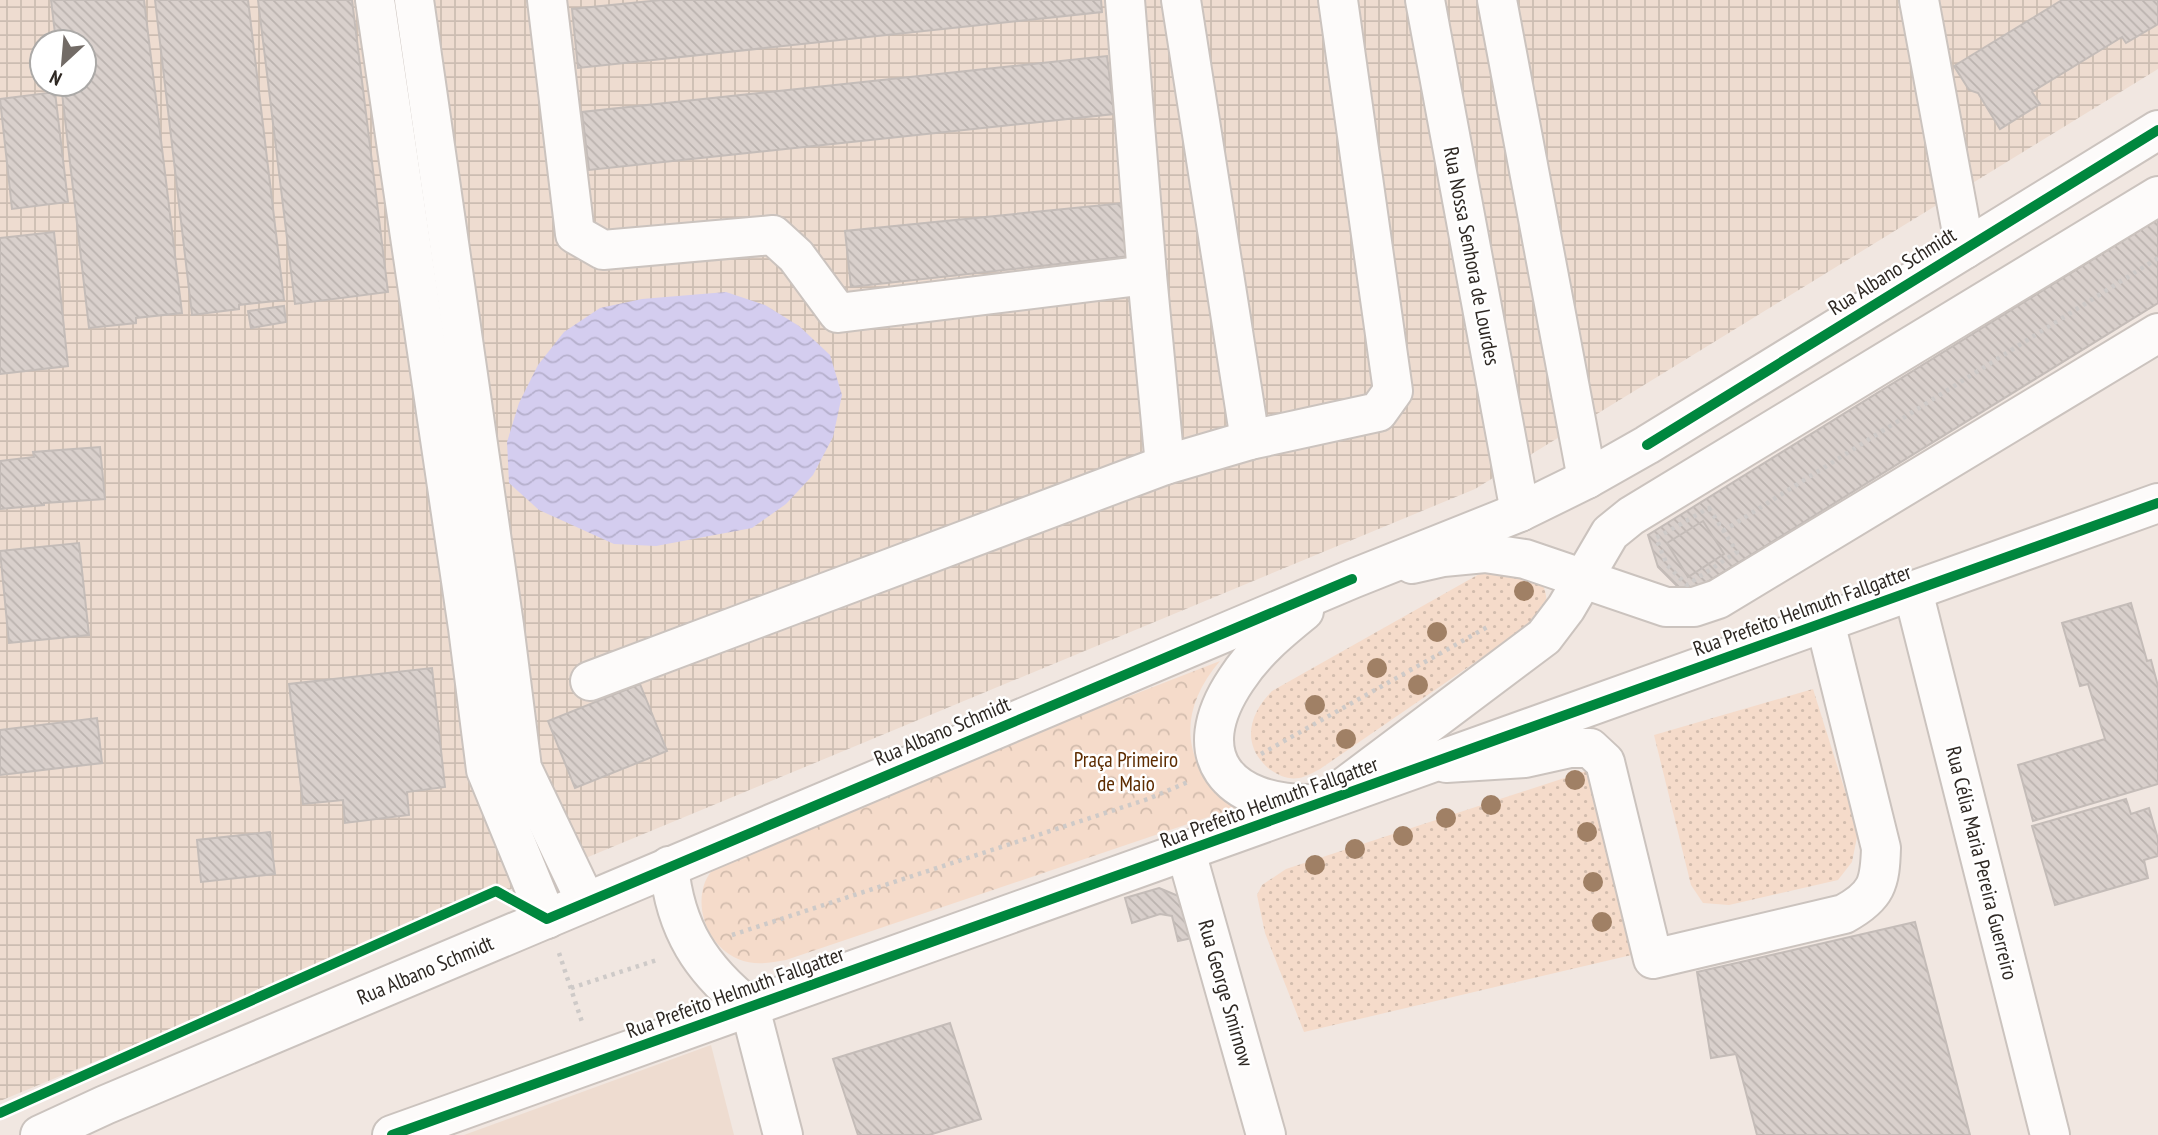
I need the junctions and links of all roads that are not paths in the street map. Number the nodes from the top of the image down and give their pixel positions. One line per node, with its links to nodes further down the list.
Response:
1 (375, 0): 32 (main road)
2 (414, 0): 31 (main road)
3 (547, 0): 13 (main road)
4 (1125, 0): 13 (main road)
5 (1181, 0): 15 (main road)
6 (1338, 0): 15 (main road)
7 (1424, 0): 19 (main road, Rua Nossa Senhora de Lourdes)
8 (1497, 0): 17 (main road)
9 (1919, 0): 12 (main road)
10 (2158, 130): 12 (main road, Rua Albano Schmidt)
11 (2158, 196): 20 (main road)
12 (1965, 249): 17 (main road, Rua Albano Schmidt)
13 (1147, 275): 16 (main road)
14 (2158, 333): 24 (main road)
15 (1250, 440): 16 (main road)
16 (1165, 466): 26 (main road)
17 (1587, 479): 19 (main road, Rua Albano Schmidt)
18 (2158, 503): 23 (main road, Rua Prefeito Helmuth Fallgatter)
19 (1520, 512): 22 (main road, Rua Albano Schmidt)
20 (1610, 533): 21 (main road); 24 (main road)
21 (1583, 578): 22 (main road); 24 (main road); 28 (main road)
22 (1352, 579): 28 (main road); 30 (main road, Rua Albano Schmidt)
23 (1913, 591): 25 (main road, Rua Prefeito Helmuth Fallgatter); 38 (main road, Rua Célia Maria Pereira Guerreiro)
24 (1666, 607)
25 (1825, 622): 27 (main road, Rua Prefeito Helmuth Fallgatter); 27 (main road)
26 (590, 681)
27 (1433, 763): 28 (main road, Rua Prefeito Helmuth Fallgatter)
28 (1319, 804): 29 (main road, Rua Prefeito Helmuth Fallgatter)
29 (1186, 852): 33 (main road, Rua Prefeito Helmuth Fallgatter); 37 (main road, Rua George Smirnow)
30 (669, 866): 31 (main road, Rua Albano Schmidt); 33 (main road)
31 (586, 902): 32 (main road, Rua Albano Schmidt)
32 (547, 919): 34 (main road, Rua Albano Schmidt)
33 (750, 1008): 35 (main road, Rua Prefeito Helmuth Fallgatter); 36 (main road)
34 (40, 1135)
35 (392, 1135)
36 (783, 1135)
37 (1266, 1135)
38 (2050, 1135)

